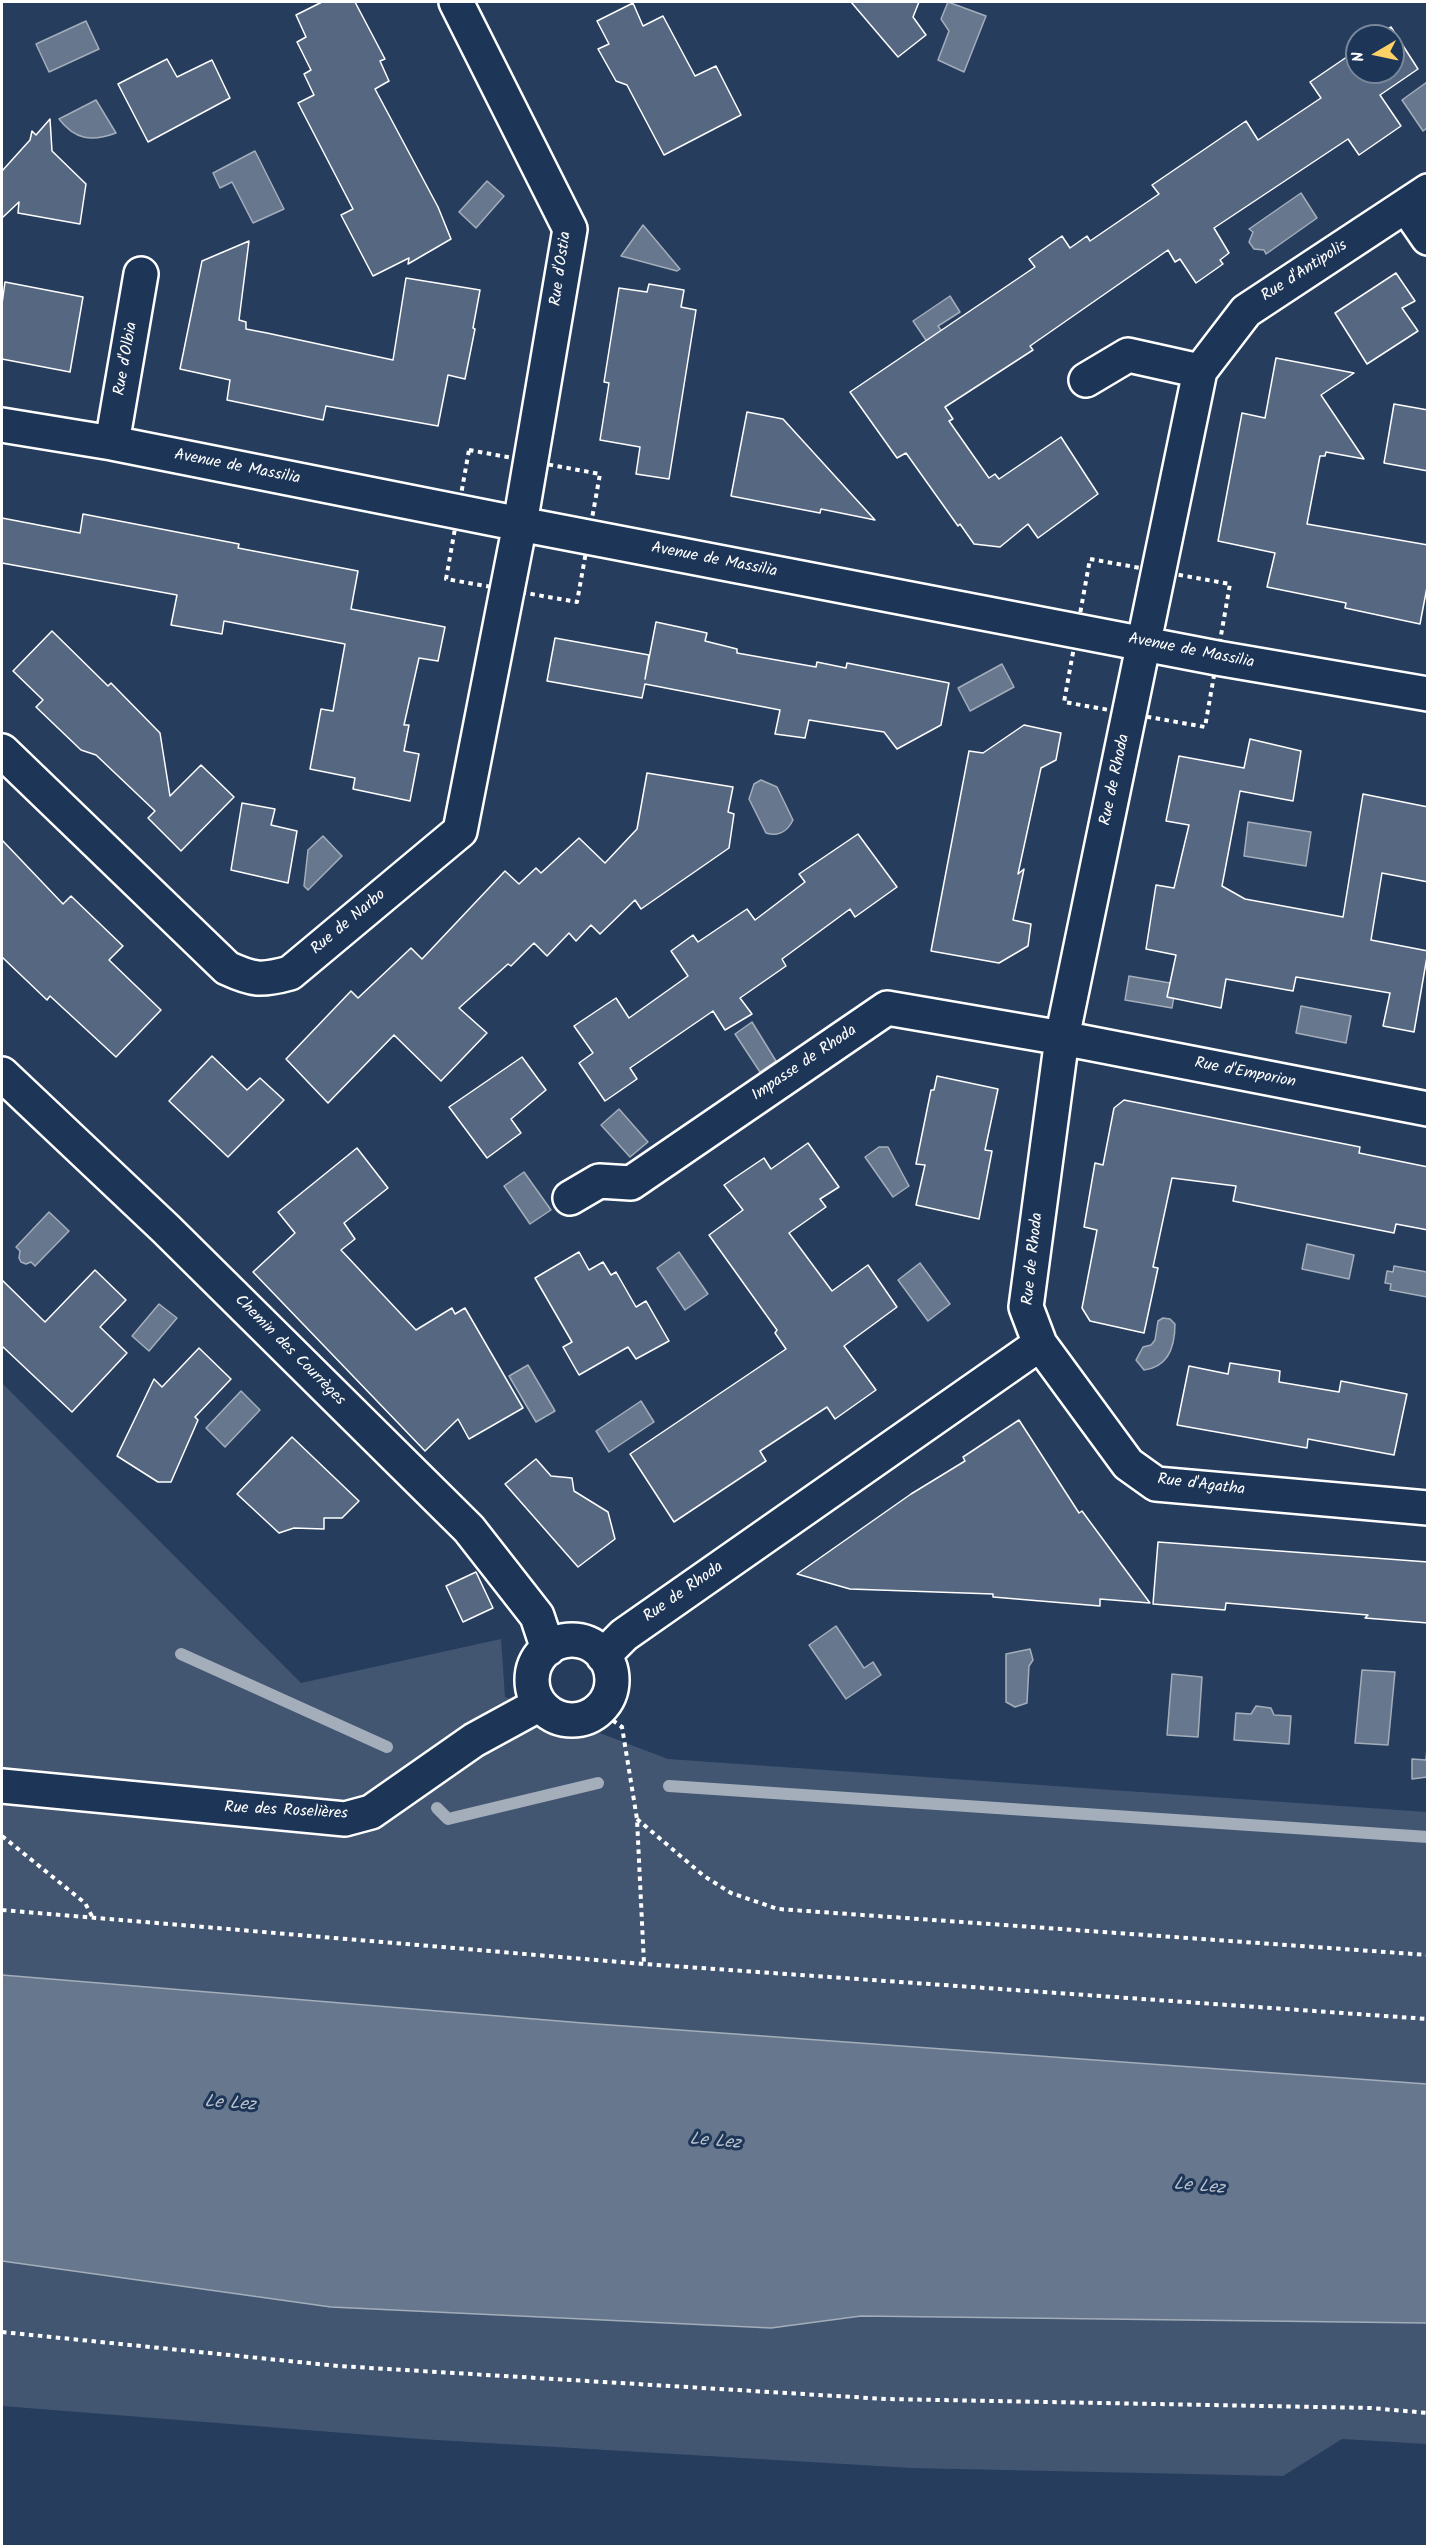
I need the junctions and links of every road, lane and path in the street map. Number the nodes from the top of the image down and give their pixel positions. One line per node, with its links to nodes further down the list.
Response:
1 (456, 2): 9 (street, Rue d'Ostia)
2 (1417, 199): 3 (street); 5 (street, Rue d'Antipolis)
3 (1428, 238)
4 (141, 274): 8 (street, Rue d'Olbia)
5 (1200, 371): 6 (street); 10 (street, Rue d'Antipolis)
6 (1086, 380)
7 (2, 425): 8 (street, Avenue de Massilia)
8 (112, 443): 9 (street, Avenue de Massilia)
9 (520, 524): 10 (street, Avenue de Massilia); 12 (street, Rue de Narbo)
10 (1144, 644): 11 (street, Avenue de Massilia); 13 (street, Rue de Rhoda)
11 (1428, 694)
12 (2, 751)
13 (1062, 1038): 15 (street, Rue d'Emporion); 16 (street, Impasse de Rhoda); 17 (street, Rue de Rhoda)
14 (2, 1074): 19 (street, Chemin des Courrèges)
15 (1428, 1110)
16 (570, 1198)
17 (1040, 1344): 18 (street, Rue d'Agatha); 20 (street, Rue de Rhoda)
18 (1428, 1508)
19 (548, 1649): 20 (street); 21 (street)
20 (603, 1656): 22 (street)
21 (540, 1704): 22 (street); 23 (street, Rue des Roselières)
22 (598, 1710): 24 (path)
23 (2, 1786)
24 (637, 1819): 28 (path); 29 (path)
25 (2, 1836): 27 (path)
26 (2, 1910): 27 (path)
27 (93, 1918): 29 (path)
28 (1428, 1955)
29 (644, 1964): 30 (path)
30 (1428, 2019)
31 (2, 2332): 32 (path)
32 (1428, 2412)

